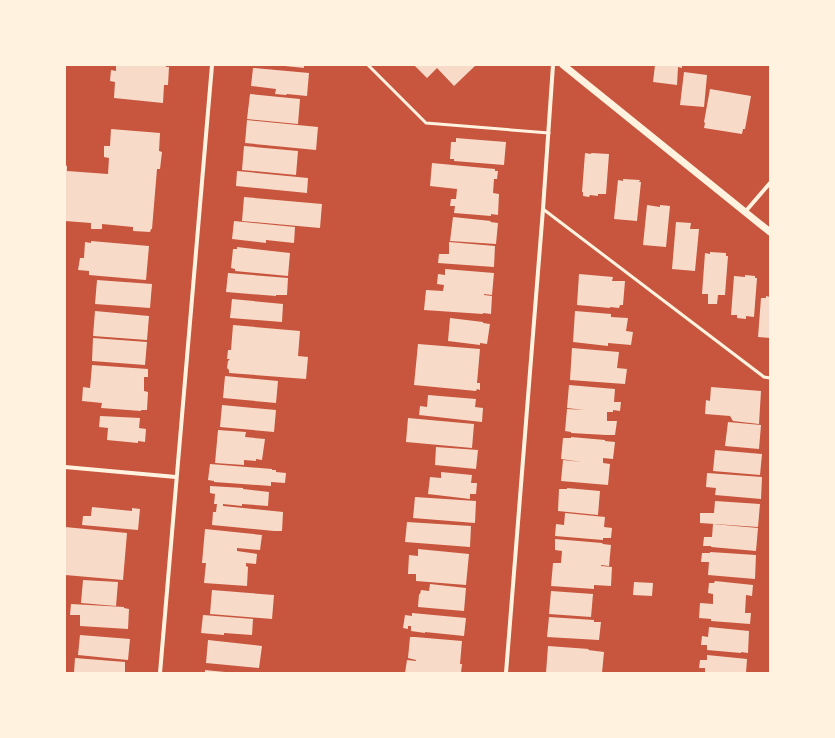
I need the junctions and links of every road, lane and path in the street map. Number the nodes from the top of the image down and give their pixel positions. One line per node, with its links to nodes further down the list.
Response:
1 (212, 65): 12 (street)
2 (368, 65): 5 (lane)
3 (553, 65): 5 (street)
4 (563, 65): 8 (street)
5 (549, 133): 7 (street)
6 (770, 184): 8 (street)
7 (543, 209): 10 (lane); 14 (street)
8 (746, 212): 9 (street)
9 (770, 232)
10 (770, 378)
11 (65, 467): 12 (street)
12 (176, 477): 13 (street)
13 (160, 673)
14 (506, 673)

